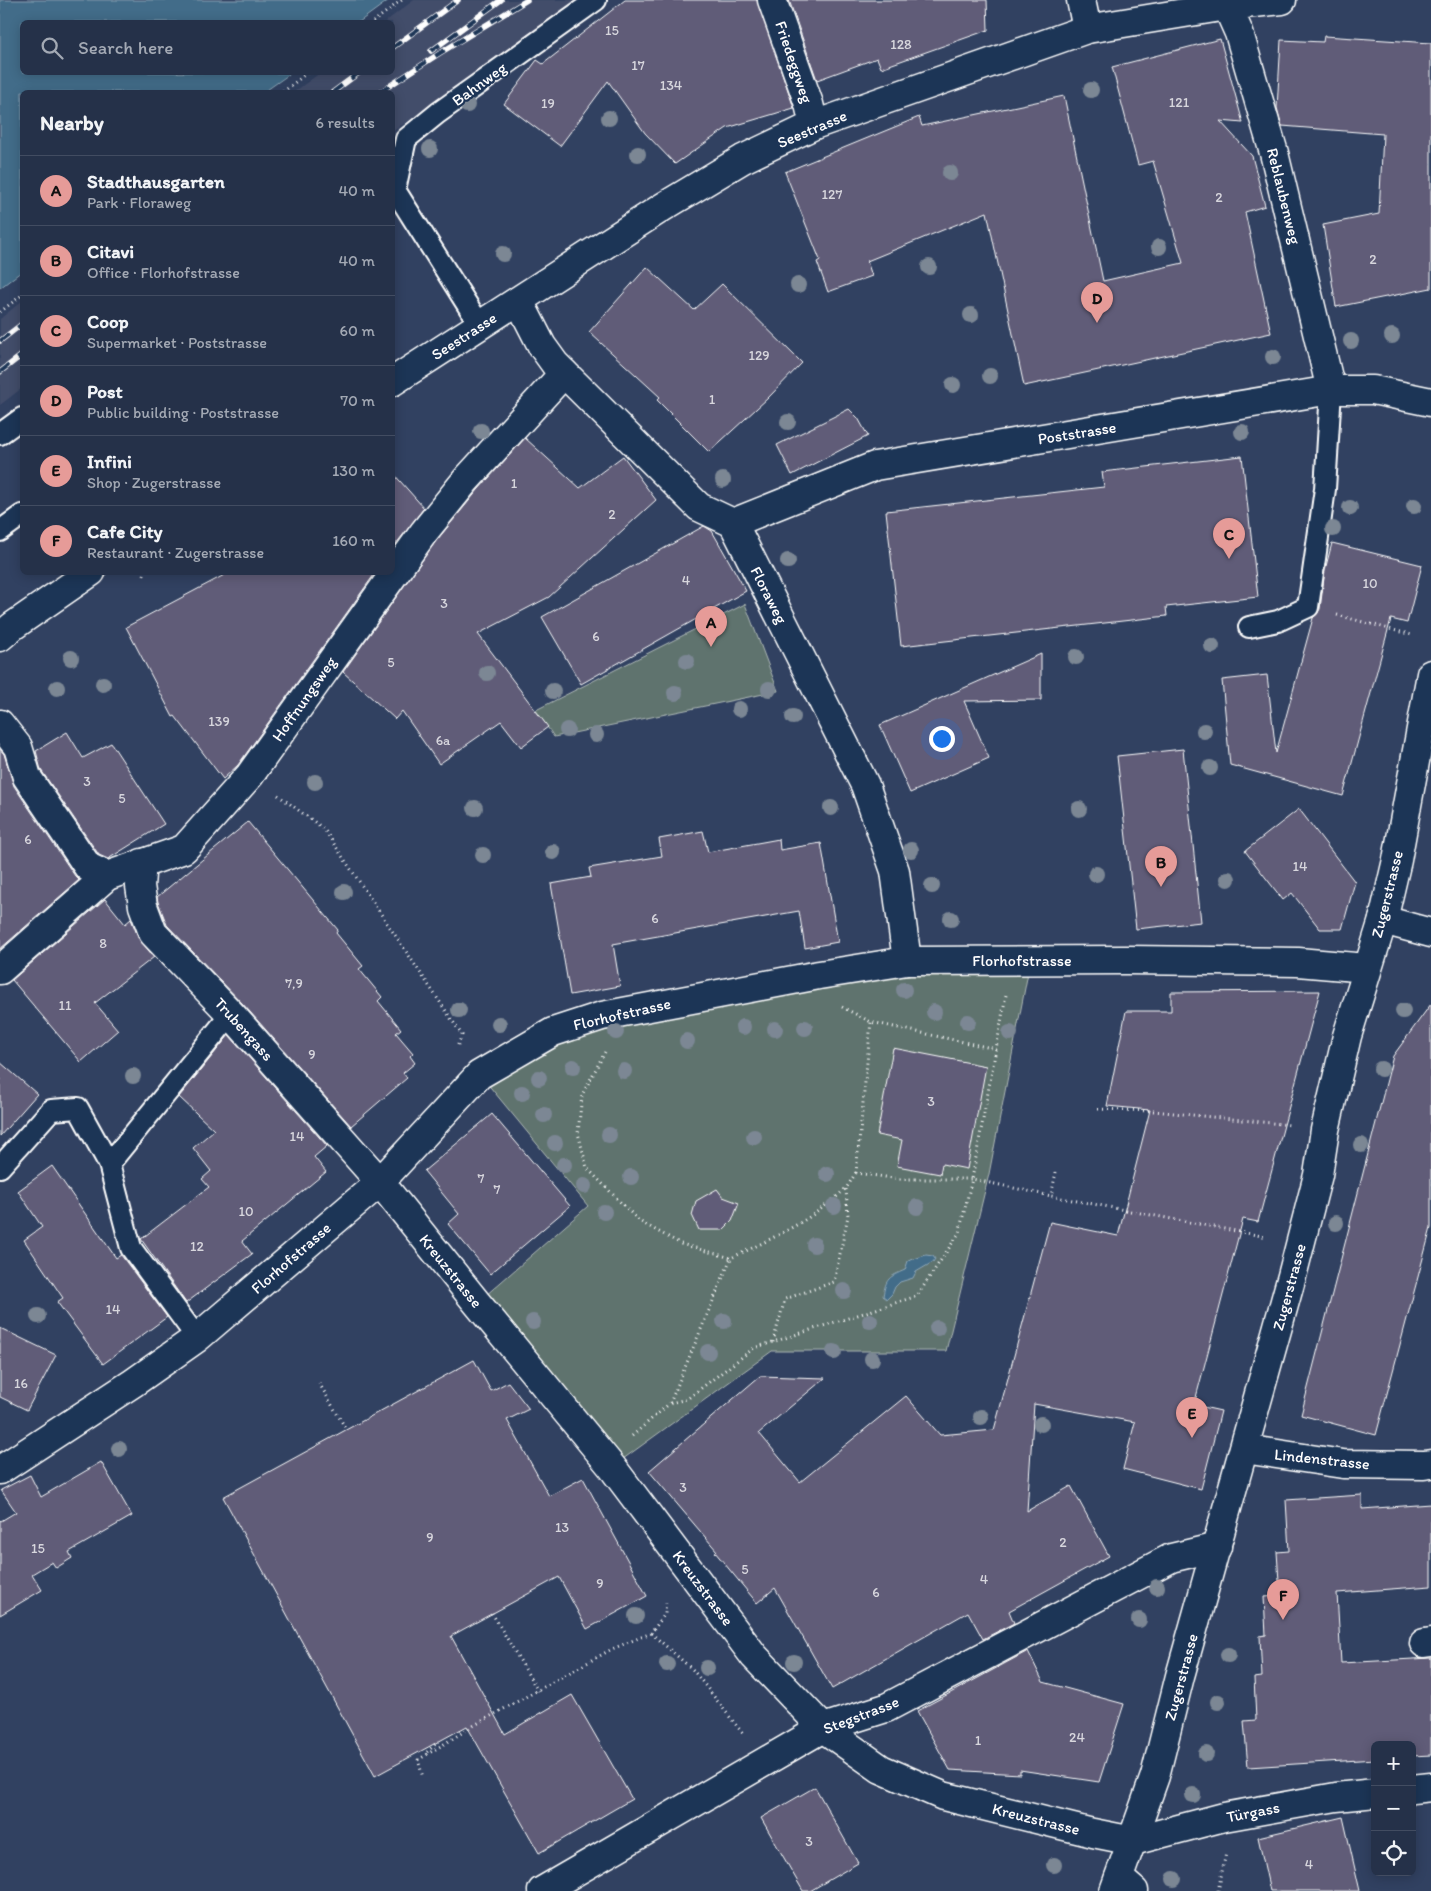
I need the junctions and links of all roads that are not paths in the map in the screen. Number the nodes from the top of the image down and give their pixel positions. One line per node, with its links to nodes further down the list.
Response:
1 (596, 0): 8 (lane, Bahnweg)
2 (772, 0): 7 (street, Friedeggweg)
3 (1081, 0): 6 (street)
4 (1282, 0): 5 (street, Seestrasse)
5 (1227, 6): 6 (street, Seestrasse); 14 (street, Reblaubenweg)
6 (1087, 29): 7 (street, Seestrasse)
7 (814, 125): 10 (street, Seestrasse)
8 (395, 187)
9 (395, 193): 11 (lane)
10 (519, 301): 11 (street, Seestrasse); 12 (street)
11 (480, 325): 13 (street, Seestrasse)
12 (564, 373): 19 (street); 21 (street, Hoffnungsweg)
13 (395, 380)
14 (1332, 390): 15 (street, Poststrasse); 19 (street, Poststrasse); 25 (lane)
15 (1431, 402)
16 (20, 419): 17 (lane)
17 (0, 434)
18 (20, 516): 20 (lane)
19 (733, 523): 32 (street, Floraweg)
20 (0, 531)
21 (395, 572)
22 (86, 575): 24 (street)
23 (393, 575): 28 (street, Hoffnungsweg)
24 (4, 626)
25 (1249, 627)
26 (1431, 674): 30 (street, Zugerstrasse)
27 (0, 724): 29 (street)
28 (142, 863): 29 (street, Hoffnungsweg); 35 (street, Trubengass)
29 (107, 876): 34 (street, Hoffnungsweg)
30 (1383, 920): 31 (street); 33 (street, Zugerstrasse)
31 (1431, 933)
32 (907, 961): 33 (street, Florhofstrasse); 38 (street, Florhofstrasse)
33 (1367, 968): 40 (street, Zugerstrasse)
34 (0, 970)
35 (231, 1014): 36 (lane); 38 (street, Trubengass)
36 (109, 1164): 37 (lane); 39 (lane)
37 (0, 1167)
38 (380, 1182): 39 (street, Florhofstrasse); 44 (street, Kreuzstrasse)
39 (197, 1338): 42 (street, Florhofstrasse)
40 (1244, 1449): 41 (street, Lindenstrasse); 43 (street, Zugerstrasse)
41 (1431, 1464)
42 (0, 1470)
43 (1217, 1547): 44 (street, Stegstrasse); 48 (street, Zugerstrasse)
44 (823, 1728): 48 (street, Kreuzstrasse); 50 (street, Stegstrasse)
45 (1431, 1787): 46 (street)
46 (1416, 1789)
47 (1371, 1793): 48 (street, Türgass)
48 (1133, 1840): 49 (street, Zugerstrasse)
49 (1122, 1887)
50 (542, 1891)

